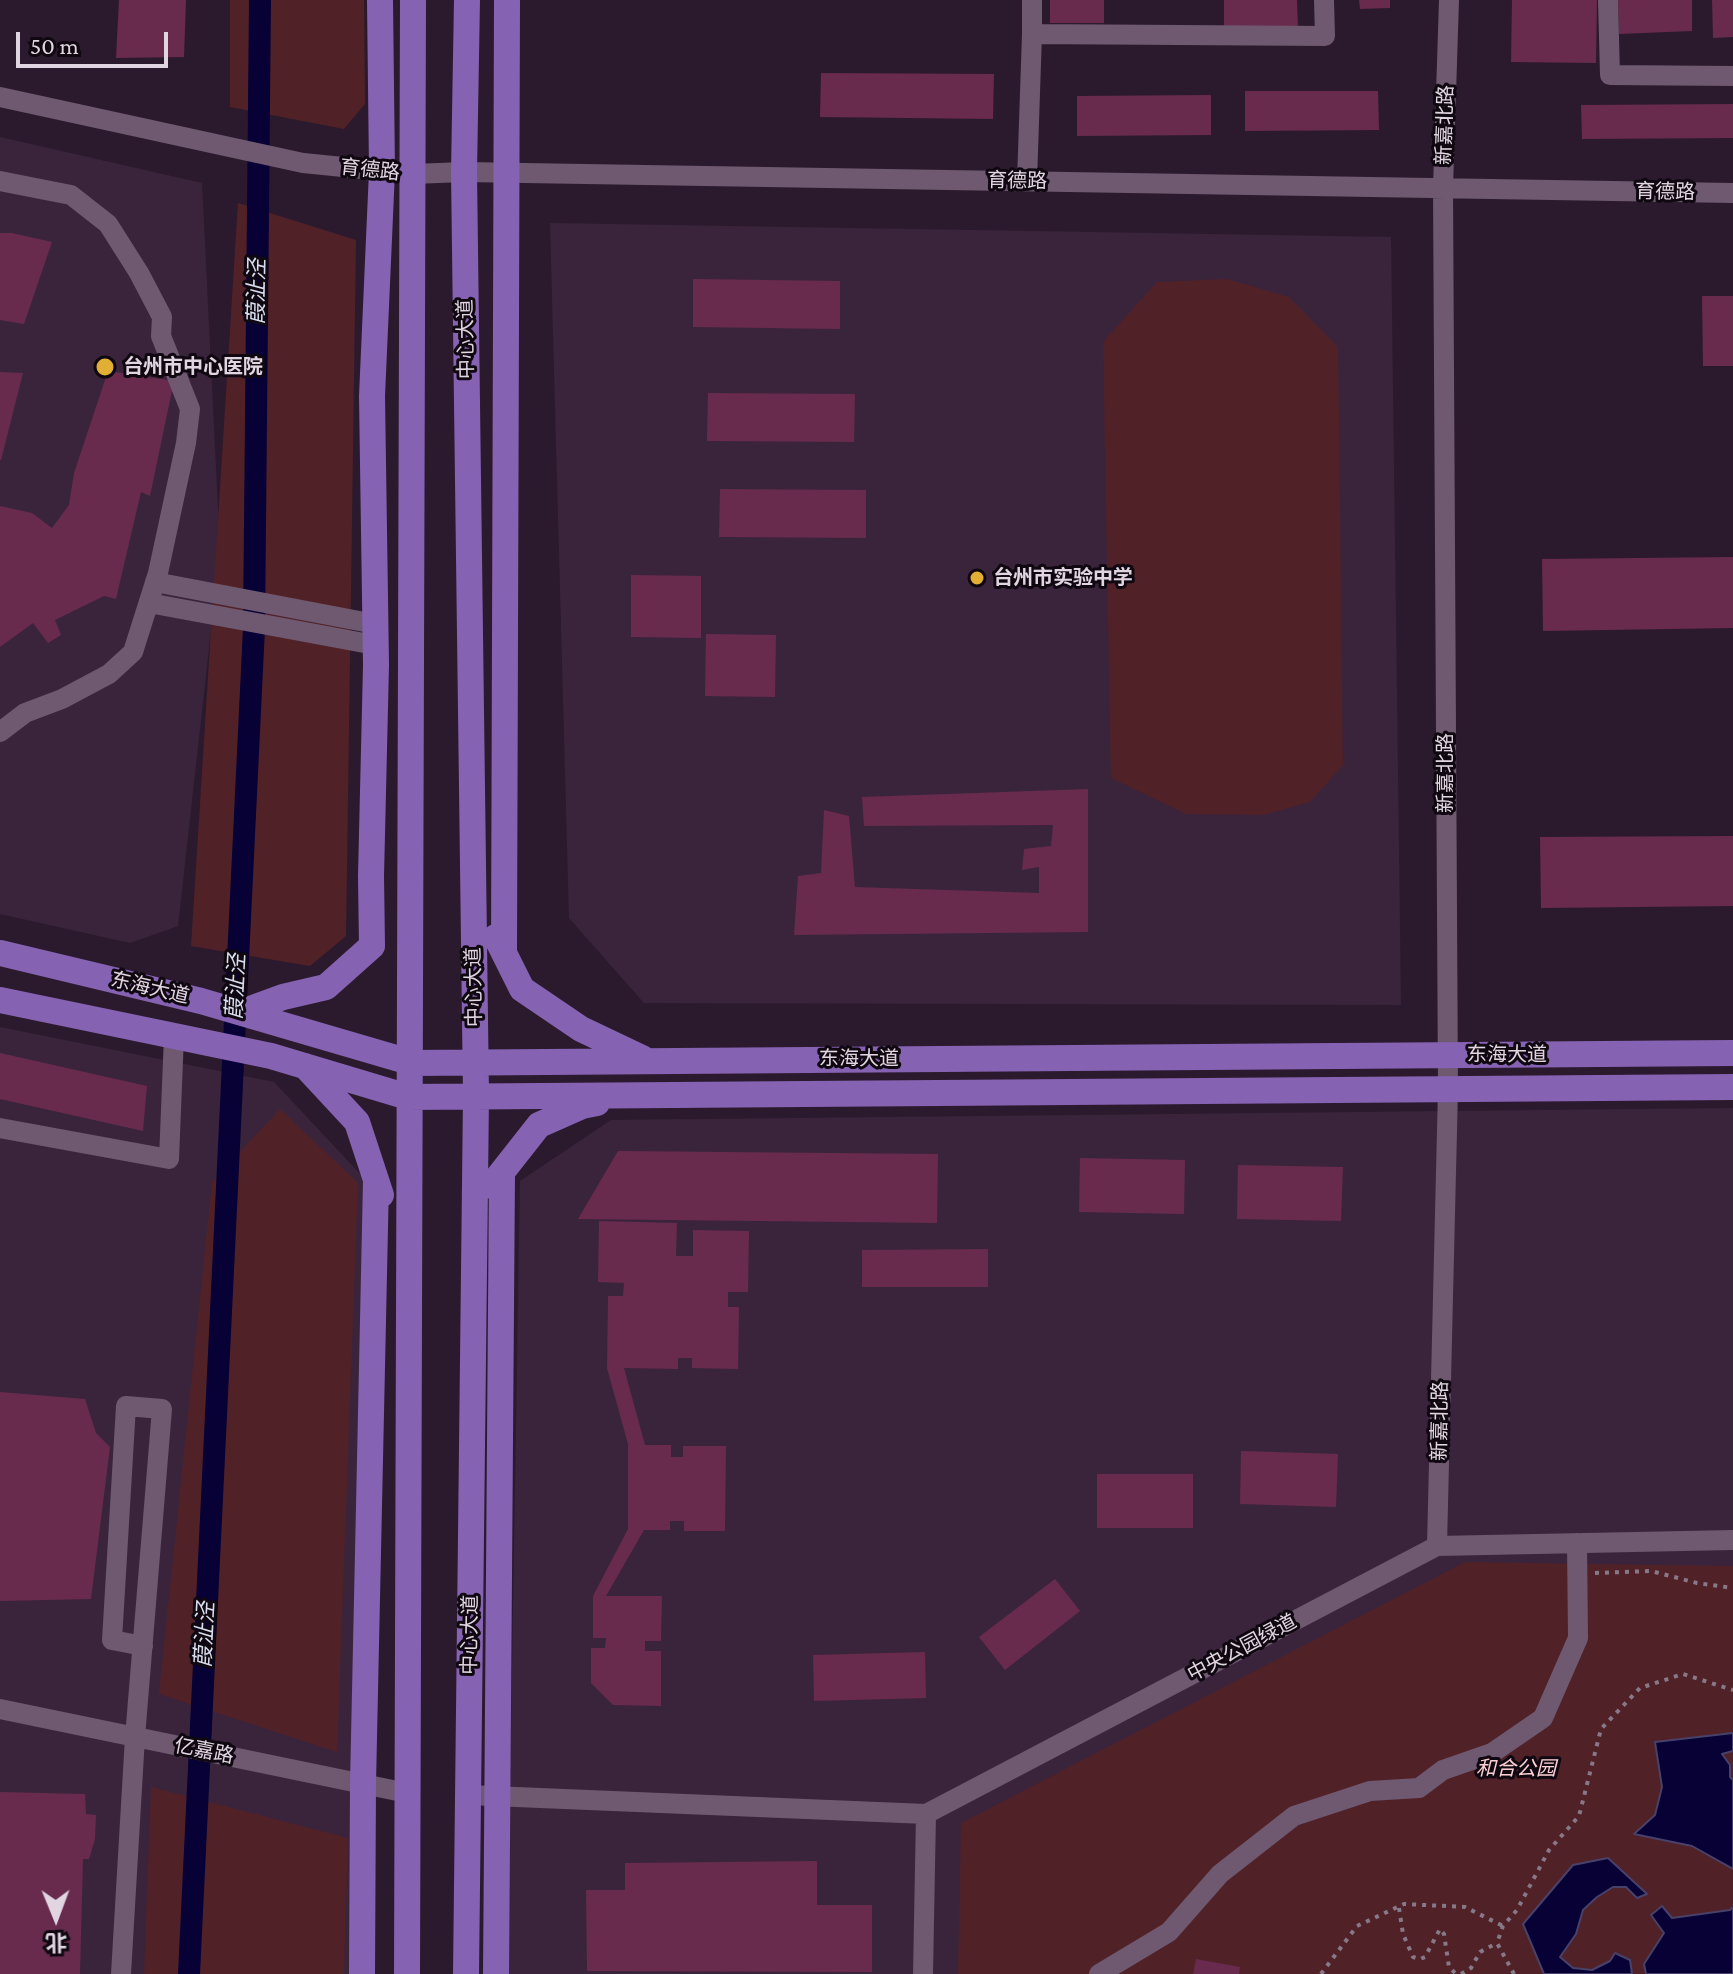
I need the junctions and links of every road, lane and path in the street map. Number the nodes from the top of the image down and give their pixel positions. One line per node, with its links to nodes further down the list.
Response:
1 (380, 0): 12 (main road)
2 (413, 0): 15 (main road)
3 (467, 0): 13 (main road, 中心大道)
4 (507, 0): 14 (main road)
5 (1032, 0): 9 (street)
6 (1324, 0): 9 (street)
7 (1449, 0): 18 (street, 新嘉北路)
8 (1608, 0): 10 (street)
9 (1032, 34): 17 (street)
10 (1733, 76)
11 (0, 97): 12 (street, 育德路)
12 (382, 171): 15 (street, 育德路); 23 (main road)
13 (464, 172): 14 (street, 育德路); 15 (street, 育德路); 25 (main road, 中心大道)
14 (506, 173): 17 (street, 育德路); 24 (main road)
15 (413, 174): 21 (main road)
16 (0, 181): 20 (street)
17 (1027, 181): 18 (street, 育德路)
18 (1443, 188): 19 (street, 育德路); 35 (street, 新嘉北路)
19 (1733, 193)
20 (155, 582): 22 (street); 23 (street)
21 (411, 598): 26 (main road); 37 (main road)
22 (149, 603): 23 (street); 27 (street)
23 (375, 635): 26 (main road)
24 (505, 659): 25 (main road); 29 (main road)
25 (470, 660): 28 (main road, 中心大道)
26 (374, 728): 32 (main road)
27 (0, 732)
28 (473, 846): 29 (main road); 38 (main road, 中心大道)
29 (504, 952): 36 (main road)
30 (0, 953): 32 (main road, 东海大道)
31 (0, 1000): 33 (main road, 东海大道)
32 (241, 1012): 37 (main road, 东海大道)
33 (174, 1036): 39 (main road, 东海大道); 45 (street)
34 (1733, 1053): 35 (main road, 东海大道)
35 (1447, 1055): 36 (main road, 东海大道); 41 (street, 新嘉北路)
36 (649, 1061): 38 (main road, 东海大道)
37 (410, 1062): 38 (main road, 东海大道); 44 (main road)
38 (475, 1062): 43 (main road, 中心大道)
39 (305, 1066): 44 (main road, 东海大道); 47 (main road)
40 (1733, 1087): 41 (main road, 东海大道)
41 (1448, 1089): 42 (main road, 东海大道); 52 (street, 新嘉北路)
42 (634, 1095): 43 (main road, 东海大道); 46 (main road)
43 (476, 1096): 44 (main road, 东海大道); 48 (main road, 中心大道)
44 (408, 1097): 49 (main road)
45 (0, 1128)
46 (502, 1173): 48 (main road); 62 (main road)
47 (376, 1181): 49 (main road); 59 (main road)
48 (474, 1213): 61 (main road, 中心大道)
49 (408, 1267): 60 (main road)
50 (1733, 1540): 51 (street, 中央公园绿道)
51 (1577, 1543): 52 (street, 中央公园绿道); 53 (street)
52 (1437, 1546): 63 (street, 中央公园绿道)
53 (1577, 1574): 54 (path); 73 (street)
54 (1733, 1588)
55 (143, 1646): 55 (street); 58 (street)
56 (1733, 1690): 65 (path)
57 (0, 1709): 58 (street, 亿嘉路)
58 (135, 1737): 59 (street, 亿嘉路); 67 (street)
59 (363, 1784): 60 (street, 亿嘉路); 68 (main road)
60 (407, 1793): 69 (main road)
61 (468, 1795): 62 (street); 70 (main road, 中心大道)
62 (497, 1795): 63 (street); 71 (main road)
63 (926, 1814): 72 (street)
64 (1399, 1907): 65 (path); 74 (path); 75 (path)
65 (1503, 1926): 66 (path)
66 (1497, 1943): 75 (path); 76 (path)
67 (121, 1974)
68 (362, 1974)
69 (407, 1974)
70 (466, 1974)
71 (496, 1974)
72 (923, 1974)
73 (1099, 1974)
74 (1321, 1974)
75 (1459, 1974)
76 (1514, 1974)

